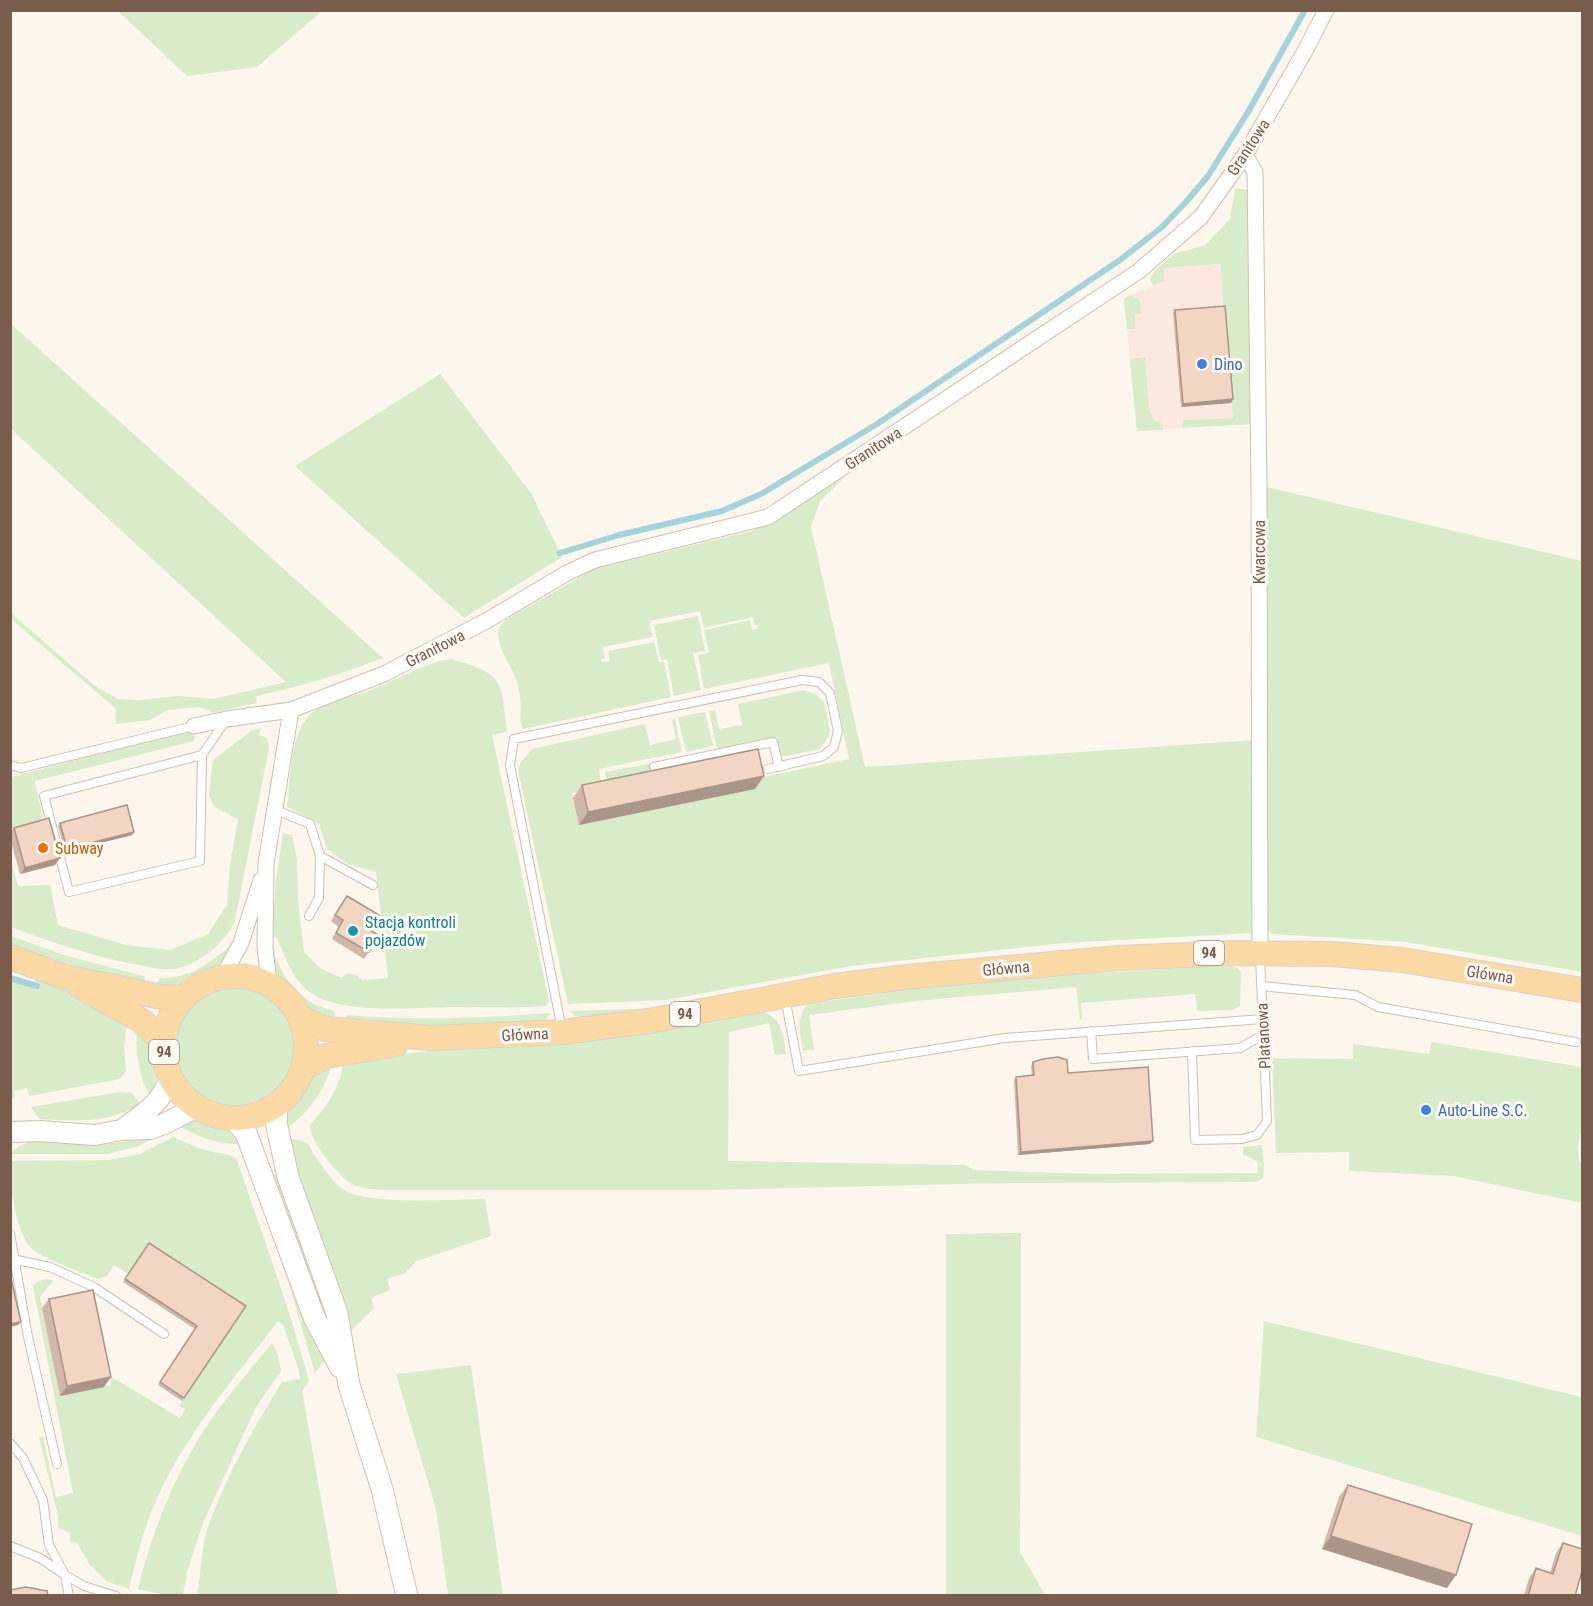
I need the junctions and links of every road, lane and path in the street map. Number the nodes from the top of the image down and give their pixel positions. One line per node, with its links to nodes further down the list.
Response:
1 (1326, 10): 2 (street, Granitowa)
2 (1245, 155): 3 (street, Granitowa); 18 (street, Kwarcowa)
3 (291, 710): 4 (street, Granitowa); 13 (street)
4 (227, 719): 5 (street, Granitowa); 6 (lane)
5 (194, 726): 10 (lane, Granitowa)
6 (202, 756): 6 (lane)
7 (10, 765): 10 (lane, Granitowa)
8 (654, 767): 9 (lane)
9 (779, 767): 11 (lane); 30 (lane)
10 (21, 768): 12 (lane)
11 (768, 769)
12 (10, 771)
13 (276, 810): 14 (lane); 15 (street)
14 (320, 856): 16 (lane); 17 (lane)
15 (266, 863): 20 (street); 22 (street)
16 (373, 885)
17 (309, 916)
18 (1260, 952): 23 (lane, Platanowa); 24 (main road, Główna / 94); 25 (main road, Główna / 94)
19 (10, 957): 21 (main road, 94)
20 (223, 976): 22 (main road, 94); 26 (main road, 94)
21 (65, 977): 26 (main road, 94); 34 (main road, 94)
22 (269, 984): 27 (main road, 94)
23 (1261, 986): 28 (lane, Platanowa); 33 (lane)
24 (1582, 990)
25 (785, 995): 29 (lane); 30 (main road, Główna / 94)
26 (184, 998): 34 (main road, 94)
27 (299, 1016): 32 (main road, Główna / 94); 36 (main road, 94)
28 (1263, 1019): 29 (lane); 31 (lane, Platanowa)
29 (1091, 1031): 35 (lane)
30 (562, 1032): 32 (main road, Główna / 94)
31 (1263, 1035): 35 (lane); 35 (lane, Platanowa)
32 (430, 1038): 36 (main road, Główna / 94)
33 (1576, 1041)
34 (164, 1043): 37 (main road, 94)
35 (1192, 1051)
36 (303, 1068): 38 (main road, 94)
37 (170, 1077): 39 (main road, 94); 41 (street)
38 (277, 1105): 40 (main road, 94); 46 (main road)
39 (197, 1107): 40 (main road, 94); 41 (street)
40 (233, 1118): 46 (main road)
41 (121, 1130): 42 (street)
42 (10, 1132)
43 (10, 1234): 44 (lane)
44 (16, 1260): 45 (lane); 48 (lane)
45 (164, 1334)
46 (349, 1384): 53 (main road)
47 (10, 1443): 50 (lane)
48 (57, 1464)
49 (10, 1546): 50 (lane)
50 (65, 1575): 51 (lane); 52 (lane)
51 (69, 1596)
52 (116, 1596)
53 (407, 1596)

